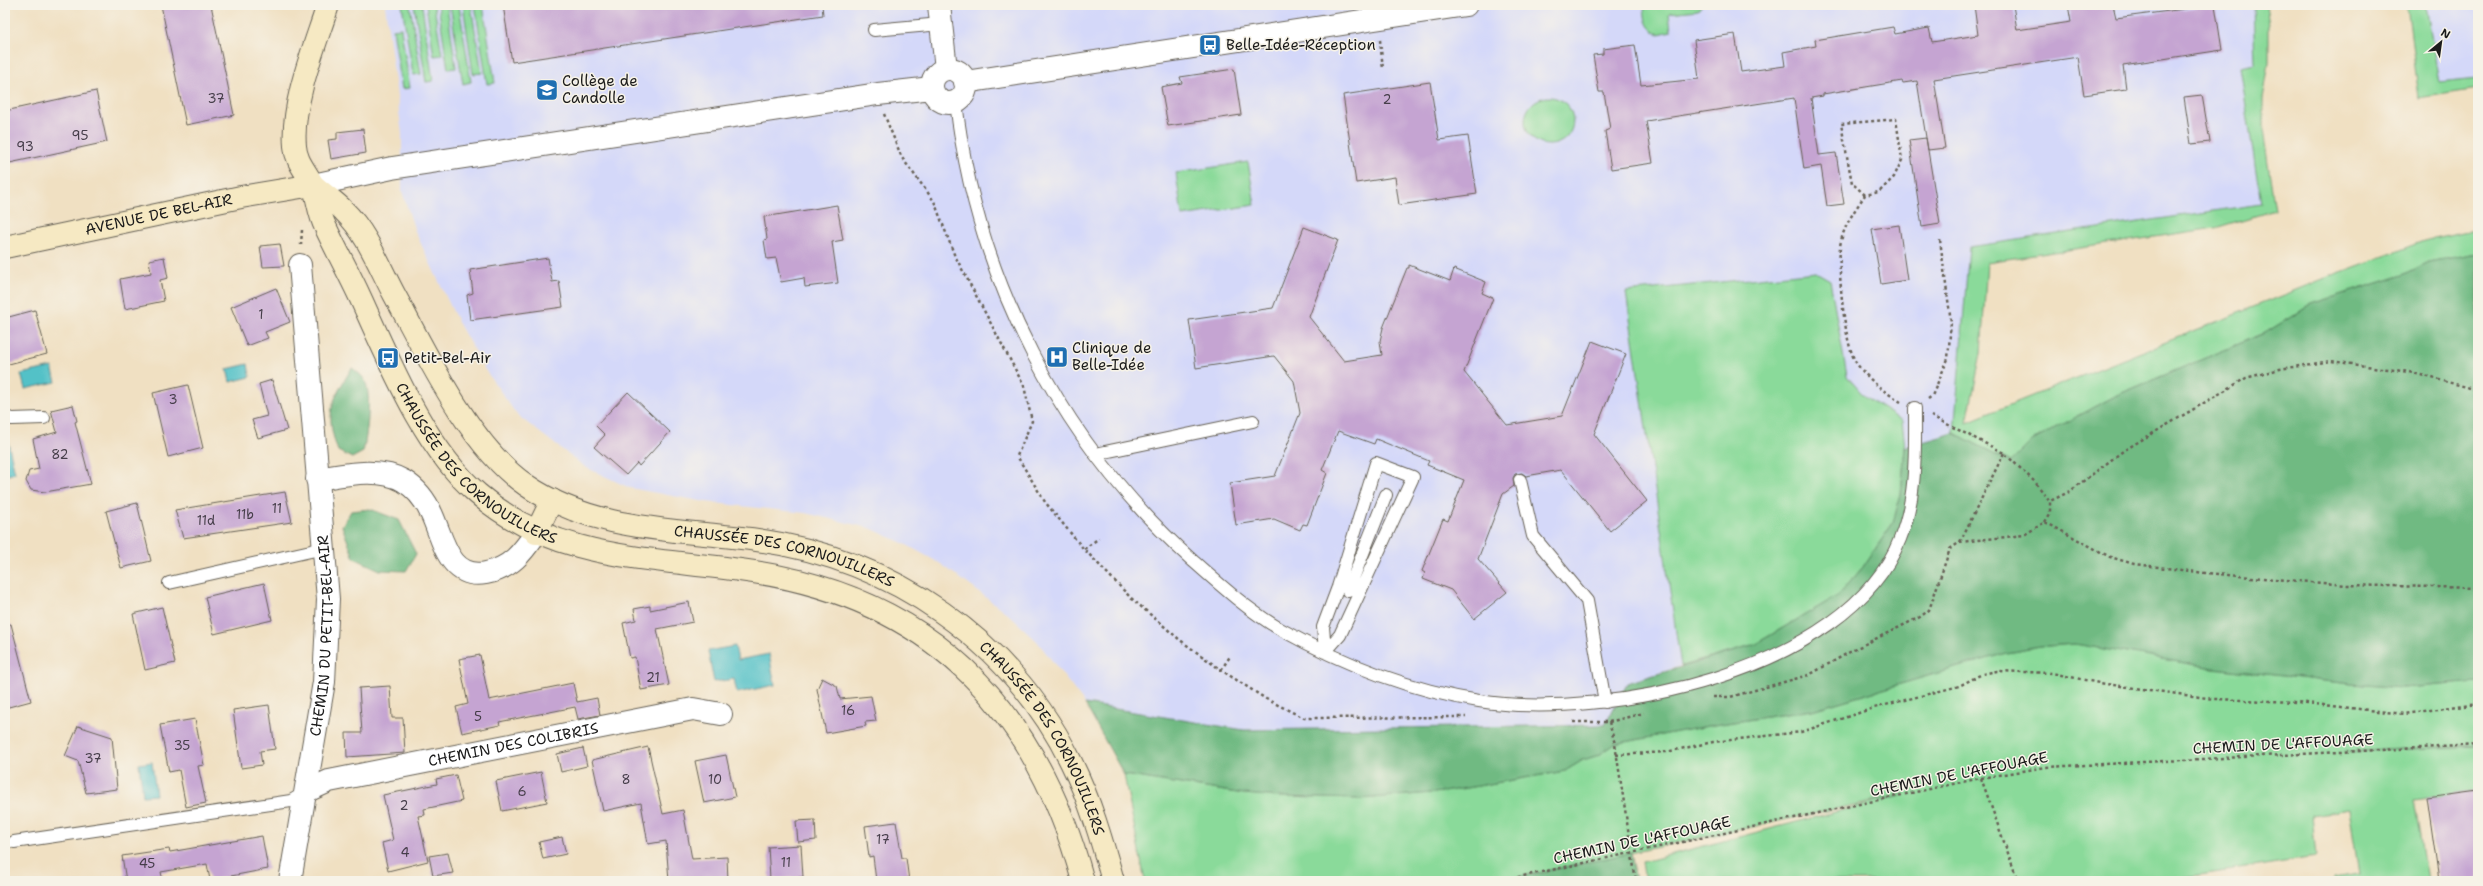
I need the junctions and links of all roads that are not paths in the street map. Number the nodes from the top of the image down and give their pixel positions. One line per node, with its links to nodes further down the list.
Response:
1 (328, 5): 9 (street)
2 (1466, 5): 6 (street)
3 (940, 14): 4 (lane); 5 (street)
4 (874, 30)
5 (946, 70): 6 (street); 7 (street)
6 (966, 82): 8 (street)
7 (932, 88): 8 (street); 9 (street)
8 (956, 102): 16 (lane)
9 (313, 186): 10 (street, AVENUE DE BEL-AIR); 20 (street, CHAUSSÉE DES CORNOUILLERS); 21 (street, CHAUSSÉE DES CORNOUILLERS)
10 (5, 247)
11 (300, 265): 17 (street, CHEMIN DU PETIT-BEL-AIR)
12 (1915, 408): 26 (lane)
13 (5, 417): 14 (lane)
14 (44, 418)
15 (1253, 421): 16 (lane)
16 (1095, 454): 25 (lane)
17 (317, 479): 21 (street); 22 (street, CHEMIN DU PETIT-BEL-AIR)
18 (1520, 480): 26 (lane)
19 (1386, 495): 24 (lane)
20 (552, 500): 21 (street); 32 (street, CHAUSSÉE DES CORNOUILLERS)
21 (536, 533): 31 (street, CHAUSSÉE DES CORNOUILLERS)
22 (324, 548): 23 (lane); 28 (street, CHEMIN DU PETIT-BEL-AIR)
23 (169, 583)
24 (1349, 591): 24 (lane); 25 (lane); 25 (lane)
25 (1325, 652): 26 (lane)
26 (1605, 702)
27 (721, 714): 28 (street, CHEMIN DES COLIBRIS)
28 (307, 791): 29 (lane); 30 (street, CHEMIN DU PETIT-BEL-AIR)
29 (14, 842)
30 (290, 881)
31 (1083, 881)
32 (1113, 881)

